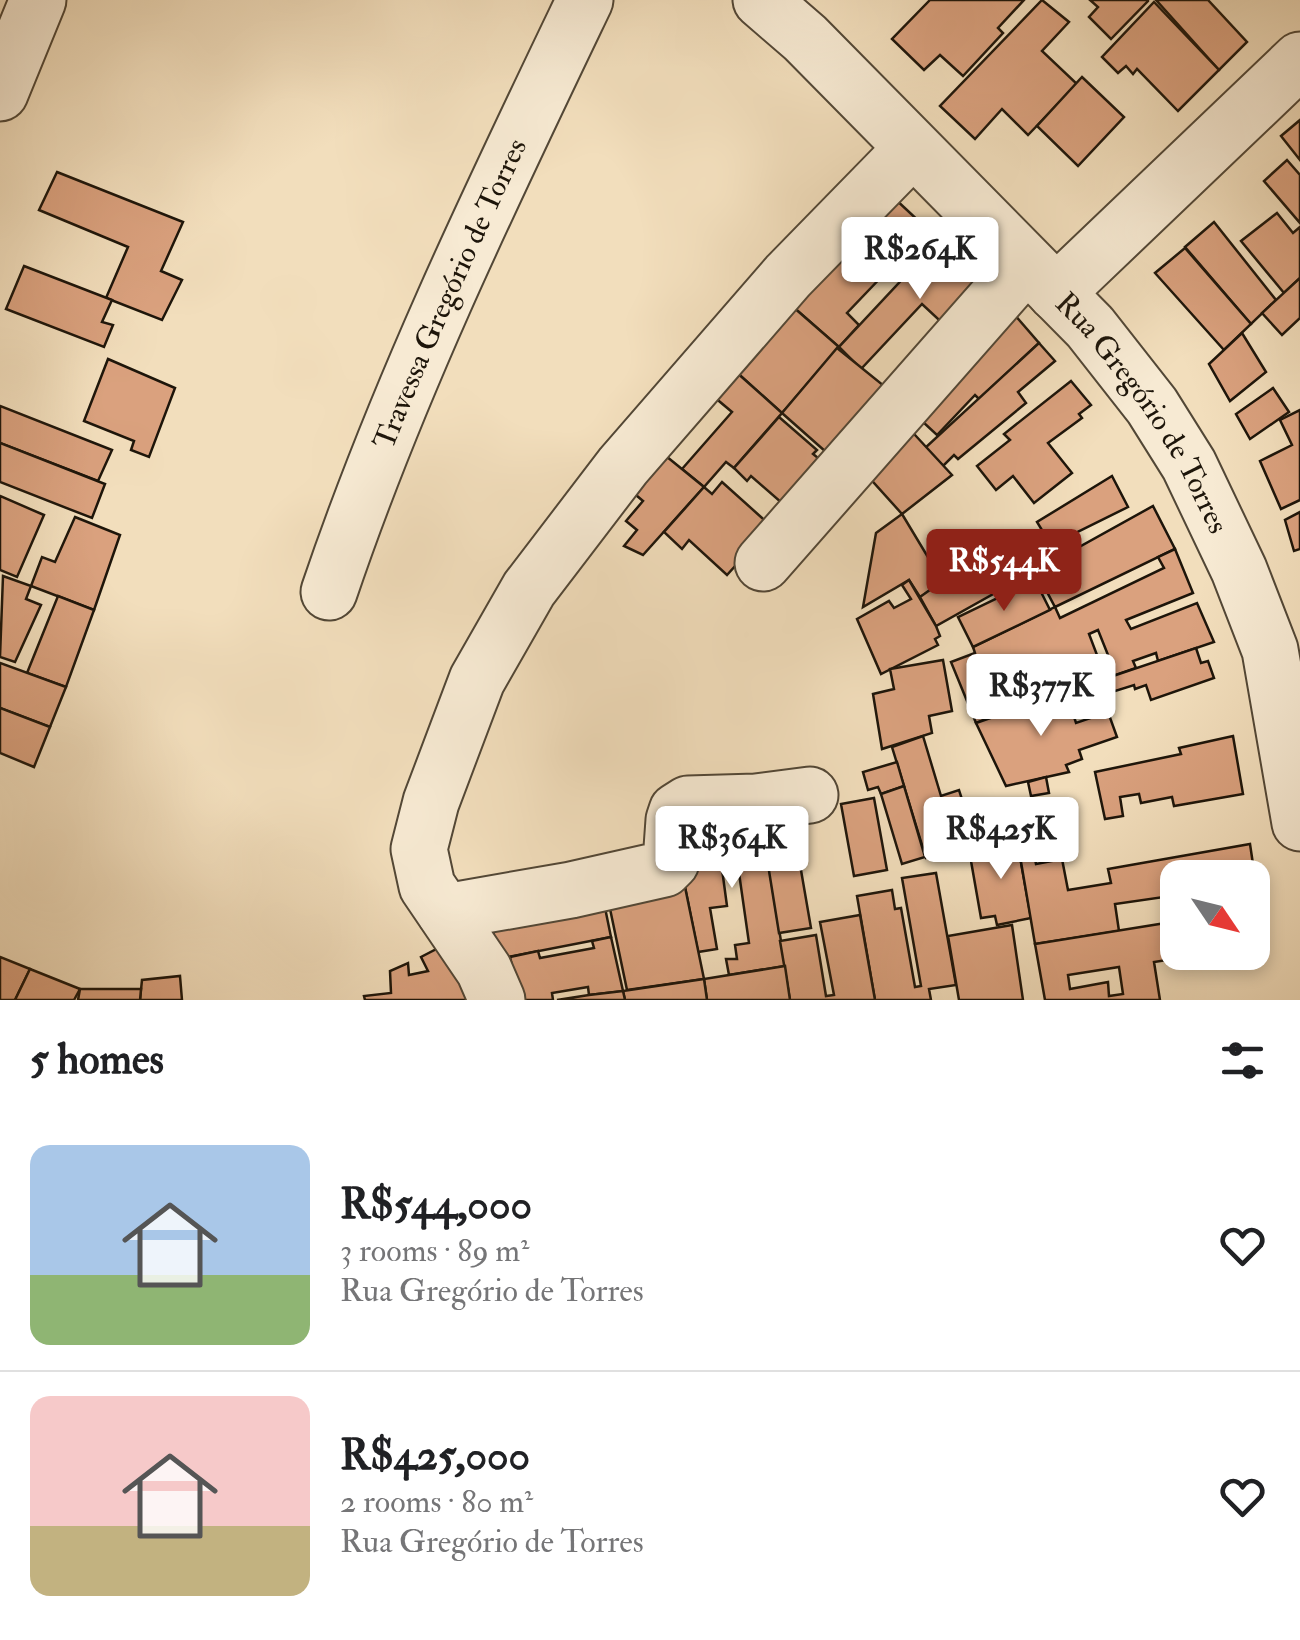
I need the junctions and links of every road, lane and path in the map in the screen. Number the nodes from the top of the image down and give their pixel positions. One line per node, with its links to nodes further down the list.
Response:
1 (38, 0): 5 (street)
2 (585, 0): 9 (street, Travessa Gregório de Torres)
3 (762, 0): 6 (street, Rua Gregório de Torres)
4 (1300, 60): 7 (street)
5 (2, 87)
6 (912, 149): 7 (street, Rua Gregório de Torres); 12 (street)
7 (1041, 279): 8 (street); 11 (street, Rua Gregório de Torres)
8 (763, 563)
9 (329, 592)
10 (810, 795): 12 (street)
11 (1300, 823)
12 (445, 912): 13 (street)
13 (497, 1000)

